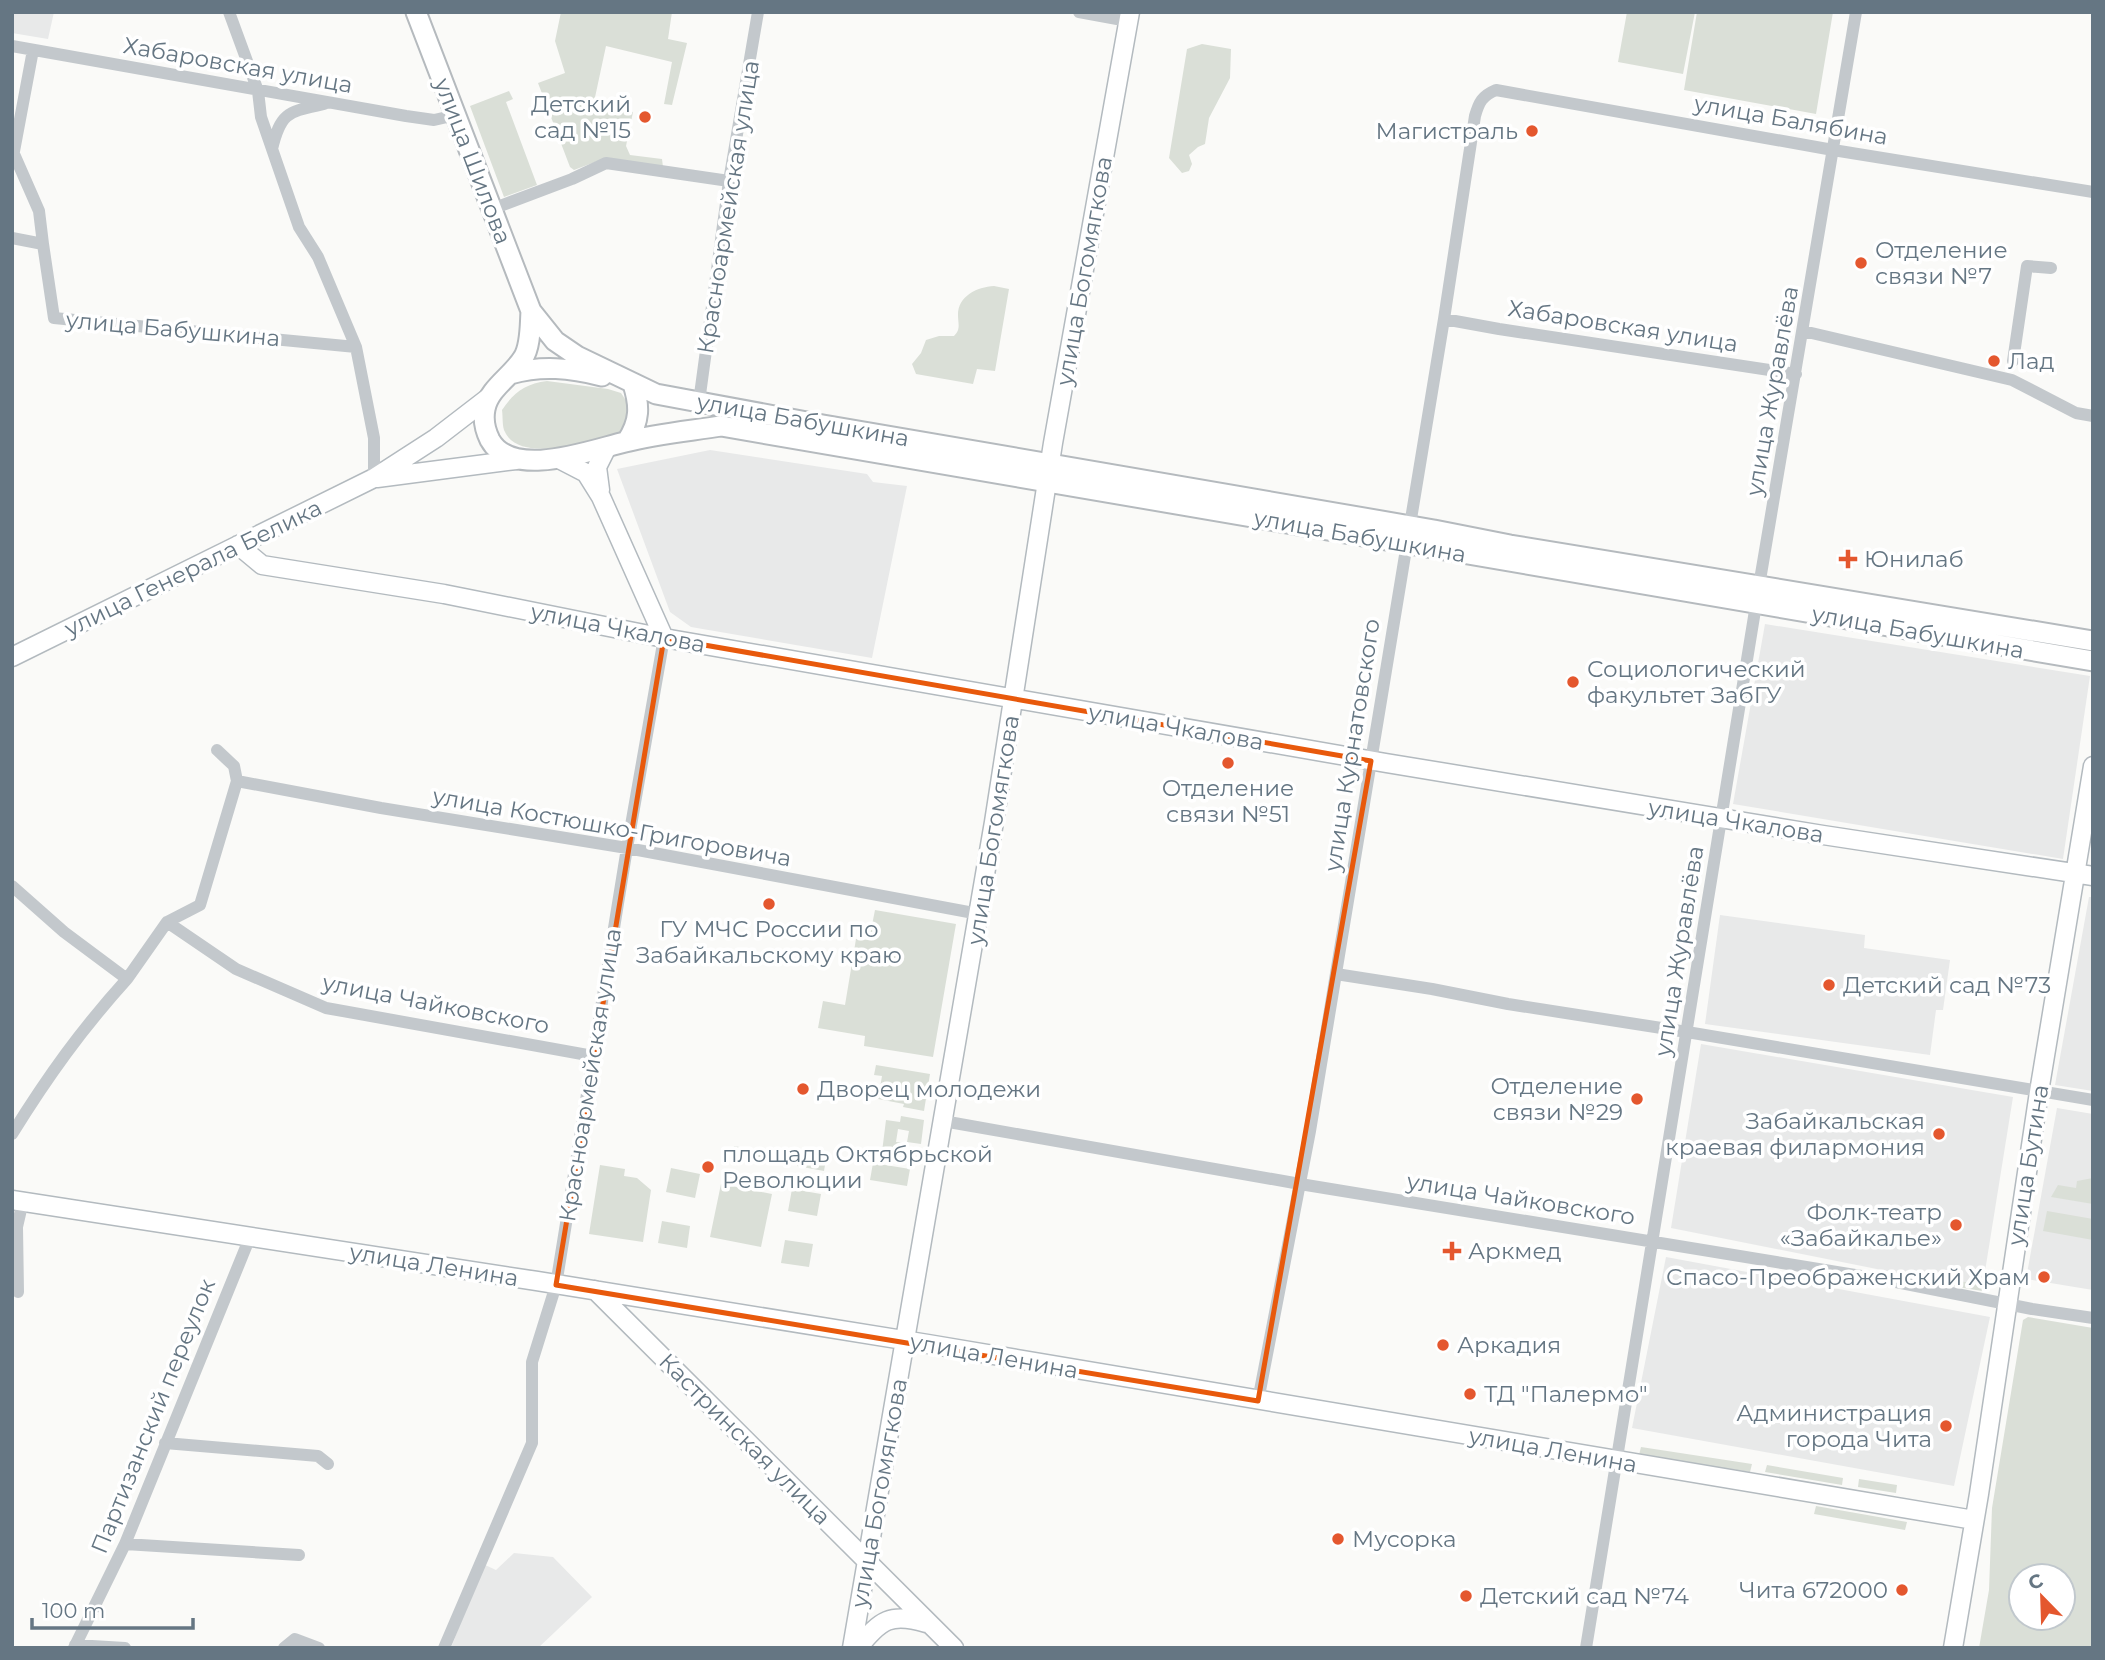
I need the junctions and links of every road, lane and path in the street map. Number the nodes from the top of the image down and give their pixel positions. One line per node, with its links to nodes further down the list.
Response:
1 (229, 12): 9 (street)
2 (415, 12): 12 (main road, улица Шилова)
3 (758, 12): 16 (street, Красноармейская улица)
4 (1079, 12): 6 (street)
5 (1856, 12): 14 (street, улица Журавлёва)
6 (1129, 16): 37 (main road, улица Богомягкова)
7 (12, 46): 8 (street, Хабаровская улица)
8 (33, 50): 9 (street, Хабаровская улица); 15 (street)
9 (258, 91): 11 (street, Хабаровская улица); 13 (street)
10 (1484, 95): 14 (street, улица Балябина); 23 (street, улица Курнатовского)
11 (329, 103): 12 (street, Хабаровская улица); 13 (street)
12 (456, 115): 18 (main road, улица Шилова)
13 (272, 149): 25 (street)
14 (1833, 150): 17 (street, улица Балябина); 24 (street, улица Журавлёва)
15 (13, 158): 20 (street)
16 (729, 181): 18 (street); 31 (street, Красноармейская улица)
17 (2093, 192)
18 (492, 209): 22 (main road, улица Шилова)
19 (12, 238): 20 (street)
20 (43, 244): 25 (street, улица Бабушкина)
21 (2051, 268): 26 (street)
22 (531, 310): 28 (main road); 29 (main road)
23 (1444, 319): 27 (street, Хабаровская улица); 40 (street, улица Курнатовского)
24 (1803, 331): 27 (street, улица Журавлёва); 32 (street)
25 (356, 347): 38 (street)
26 (2013, 361)
27 (1796, 373): 42 (street, улица Журавлёва)
28 (510, 374): 29 (main road); 30 (main road)
29 (633, 384): 31 (main road, улица Бабушкина); 33 (main road)
30 (488, 398): 36 (main road); 38 (main road)
31 (699, 402): 37 (main road, улица Бабушкина)
32 (2093, 416)
33 (627, 441): 34 (main road); 37 (main road, улица Бабушкина)
34 (607, 447): 35 (main road); 39 (main road)
35 (557, 458): 36 (main road); 39 (main road)
36 (516, 460): 38 (main road)
37 (1049, 472): 40 (main road, улица Бабушкина); 47 (main road, улица Богомягкова)
38 (374, 478): 41 (main road, улица Генерала Белика)
39 (601, 497): 43 (main road)
40 (1408, 535): 42 (main road, улица Бабушкина); 49 (street, улица Курнатовского)
41 (238, 545): 43 (main road, улица Чкалова); 45 (main road, улица Генерала Белика)
42 (1759, 596): 44 (main road, улица Бабушкина); 46 (main road, улица Бабушкина); 52 (street, улица Журавлёва)
43 (664, 638): 47 (main road, улица Чкалова); 53 (street, Красноармейская улица)
44 (2093, 641)
45 (12, 657)
46 (2093, 661)
47 (1014, 699): 49 (main road, улица Чкалова); 56 (main road, улица Богомягкова)
48 (217, 750): 51 (street)
49 (1371, 761): 52 (main road, улица Чкалова); 58 (street, улица Курнатовского)
50 (2093, 766): 54 (main road, улица Бутина)
51 (237, 781): 53 (street, улица Костюшко-Григоровича); 57 (street)
52 (1722, 819): 54 (main road, улица Чкалова); 60 (street, улица Журавлёва)
53 (627, 848): 56 (street, улица Костюшко-Григоровича); 61 (street, Красноармейская улица)
54 (2084, 874): 62 (main road, улица Бутина)
55 (12, 886): 59 (street)
56 (979, 914): 64 (main road, улица Богомягкова)
57 (167, 922): 59 (street); 61 (street, улица Чайковского)
58 (1336, 974): 60 (street); 66 (street, улица Курнатовского)
59 (127, 979): 65 (street)
60 (1688, 1032): 62 (street); 69 (street, улица Журавлёва)
61 (593, 1056): 70 (street, Красноармейская улица)
62 (2039, 1092): 63 (street); 73 (main road, улица Бутина)
63 (2093, 1100)
64 (943, 1122): 66 (street, улица Чайковского); 75 (main road, улица Богомягкова)
65 (12, 1134)
66 (1300, 1184): 69 (street, улица Чайковского); 76 (street, улица Курнатовского)
67 (17, 1201): 68 (main road, улица Ленина); 72 (street)
68 (250, 1237): 70 (main road, улица Ленина); 77 (street, Партизанский переулок)
69 (1653, 1242): 73 (street, улица Чайковского); 78 (street, улица Журавлёва)
70 (556, 1284): 71 (main road, улица Ленина); 89 (street, Красноармейская улица)
71 (595, 1290): 75 (main road, улица Ленина); 83 (main road, Кастринская улица)
72 (18, 1292)
73 (2007, 1302): 74 (street, улица Чайковского); 80 (main road, улица Бутина)
74 (2093, 1318)
75 (906, 1341): 76 (main road, улица Ленина); 83 (main road, улица Богомягкова)
76 (1258, 1401): 78 (main road, улица Ленина)
77 (165, 1443): 79 (street); 81 (street, Партизанский переулок)
78 (1617, 1461): 80 (main road, улица Ленина); 93 (street, улица Журавлёва)
79 (328, 1464)
80 (1975, 1520): 94 (main road, улица Бутина)
81 (125, 1544): 82 (street); 85 (street, Партизанский переулок)
82 (299, 1555)
83 (865, 1560): 84 (main road, Кастринская улица); 90 (main road, улица Богомягкова)
84 (929, 1624): 91 (main road); 92 (main road, Кастринская улица)
85 (74, 1646): 86 (street)
86 (125, 1648)
87 (284, 1648): 88 (street)
88 (319, 1648)
89 (443, 1648)
90 (852, 1648)
91 (858, 1648)
92 (954, 1648)
93 (1586, 1648)
94 (1953, 1648)

